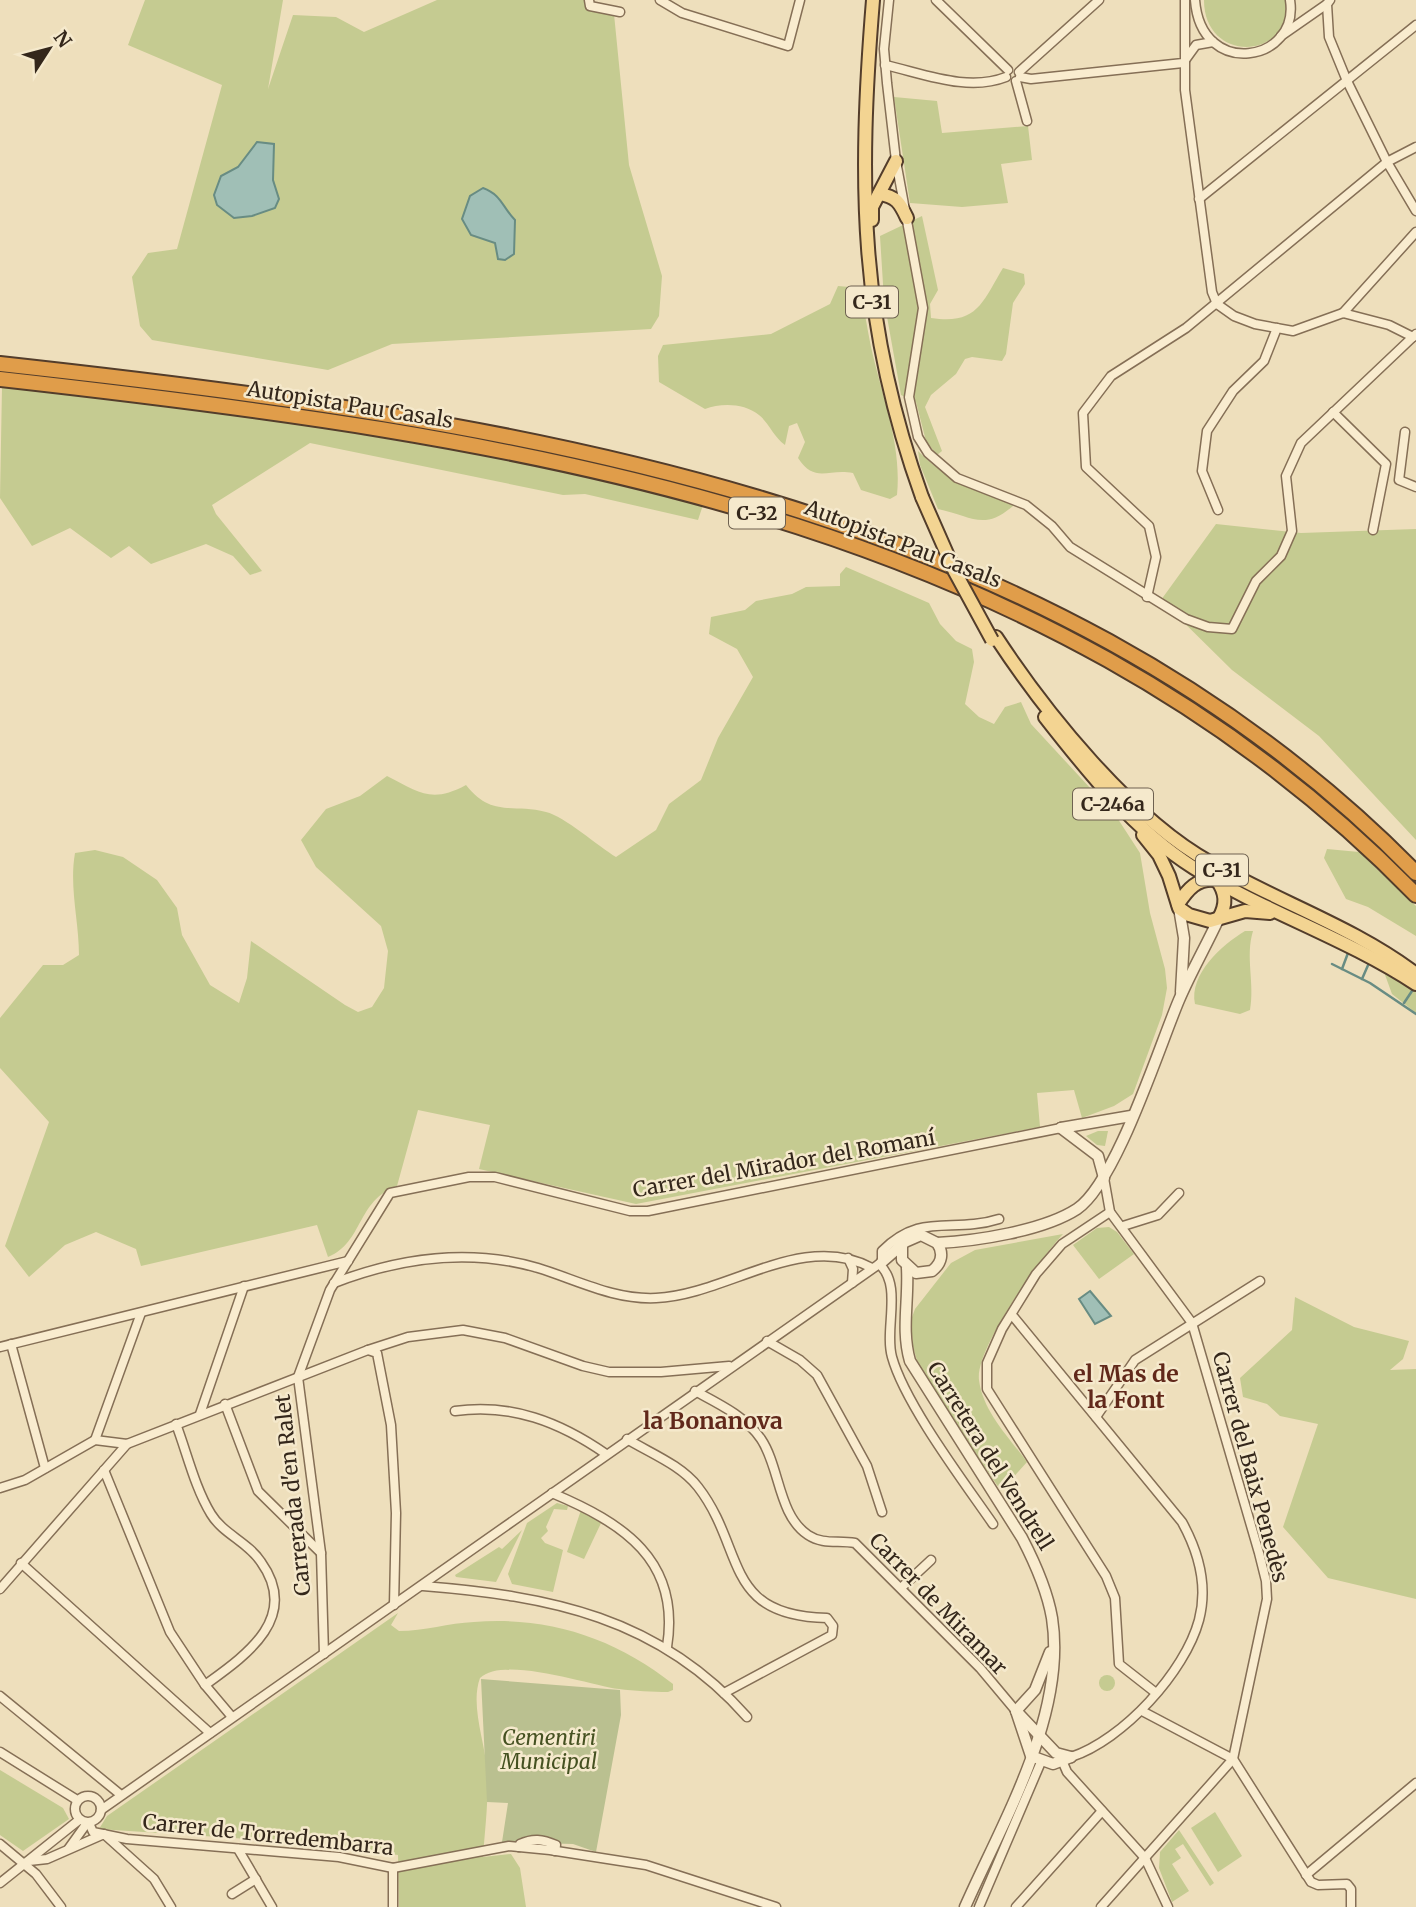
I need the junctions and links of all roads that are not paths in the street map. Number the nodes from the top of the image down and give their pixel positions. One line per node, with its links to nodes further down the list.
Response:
1 (589, 0): 14 (street)
2 (660, 0): 3 (street)
3 (800, 0)
4 (873, 0): 42 (main road, C-31)
5 (879, 0): 32 (main road, C-31)
6 (889, 0): 19 (street)
7 (936, 0): 20 (street)
8 (1099, 0): 21 (street)
9 (1185, 0): 13 (street)
10 (1195, 0): 17 (street)
11 (1290, 0): 16 (street)
12 (1329, 2): 16 (street); 22 (street)
13 (1186, 10): 17 (street); 18 (street)
14 (620, 12)
15 (1416, 25): 22 (street)
16 (1281, 36): 17 (street)
17 (1211, 40): 18 (street)
18 (1183, 64): 21 (street); 28 (street)
19 (885, 65): 20 (street); 25 (street)
20 (1007, 73): 21 (street)
21 (1018, 77): 23 (street)
22 (1347, 81): 26 (street); 28 (street)
23 (1027, 121)
24 (1416, 147): 26 (street)
25 (896, 162): 27 (main road); 30 (street)
26 (1387, 162): 29 (street); 33 (street)
27 (878, 194): 30 (main road); 32 (main road)
28 (1199, 199): 33 (street)
29 (1416, 211)
30 (906, 218): 45 (street)
31 (1416, 232): 34 (street)
32 (870, 241): 42 (main road, C-31)
33 (1217, 304): 35 (street); 45 (street)
34 (1342, 313): 35 (street); 36 (street)
35 (1277, 328): 43 (street)
36 (1415, 337): 39 (street)
37 (0, 364): 49 (highway, Autopista Pau Casals / C-32)
38 (0, 379): 51 (highway, Autopista Pau Casals / C-32)
39 (1333, 412): 44 (street); 45 (street)
40 (1405, 432): 41 (street)
41 (1416, 487)
42 (925, 497): 46 (main road, C-31, bridge)
43 (1218, 510)
44 (1373, 530)
45 (1147, 597)
46 (994, 639): 47 (main road, C-31); 48 (main road, C-31)
47 (1038, 709): 50 (main road, C-31); 52 (main road, C-246a)
48 (1146, 814): 50 (main road); 53 (main road, C-31)
49 (1416, 873)
50 (1217, 880): 52 (main road); 53 (main road); 54 (main road); 55 (main road, C-31)
51 (1416, 895)
52 (1178, 906): 54 (main road); 58 (street, C-246a)
53 (1307, 912): 56 (main road, C-31)
54 (1219, 918): 55 (main road); 58 (street, C-246a)
55 (1291, 918): 57 (main road, C-31)
56 (1416, 974)
57 (1416, 984)
58 (1181, 996): 59 (street, C-246a)
59 (1131, 1116): 60 (street); 61 (street, C-246a)
60 (1061, 1128): 61 (street); 62 (street, Carrer del Mirador del Romaní)
61 (1104, 1178): 64 (street); 67 (street, C-246a)
62 (390, 1192): 72 (street, Carrerada d'en Ralet)
63 (1179, 1194): 66 (street)
64 (1110, 1212): 66 (street, Carrer del Baix Penedès); 82 (street)
65 (999, 1219): 73 (street)
66 (1123, 1227): 83 (street, Carrer del Baix Penedès)
67 (969, 1242): 68 (street); 70 (street)
68 (937, 1243): 69 (street); 70 (street)
69 (902, 1247): 73 (street); 74 (street)
70 (941, 1257): 75 (street)
71 (848, 1258): 73 (street); 77 (street); 78 (street)
72 (348, 1261): 77 (street, Carrerada d'en Ralet); 79 (street)
73 (878, 1265): 74 (street); 78 (street); 105 (street)
74 (906, 1265): 75 (street); 80 (street, Carretera del Vendrell)
75 (921, 1274): 80 (street, Carretera del Vendrell)
76 (1260, 1282): 83 (street)
77 (334, 1283): 89 (street, Carrerada d'en Ralet)
78 (852, 1283): 84 (street)
79 (244, 1286): 81 (street); 93 (street)
80 (908, 1298): 113 (street, Carretera del Vendrell)
81 (141, 1313): 85 (street); 97 (street)
82 (1012, 1315): 94 (street); 118 (street)
83 (1192, 1323): 94 (street); 129 (street, Carrer del Baix Penedès)
84 (767, 1341): 88 (street); 104 (street)
85 (11, 1344): 86 (street); 100 (street)
86 (0, 1347)
87 (376, 1349): 88 (street); 89 (street); 112 (street)
88 (732, 1366): 90 (street)
89 (298, 1377): 91 (street); 106 (street, Carrerada d'en Ralet)
90 (695, 1391): 96 (street); 110 (street, Carrer de Miramar)
91 (225, 1404): 93 (street); 106 (street)
92 (455, 1411): 99 (street)
93 (200, 1414): 95 (street)
94 (1096, 1417): 118 (street)
95 (176, 1424): 98 (street); 116 (street)
96 (626, 1439): 99 (street); 117 (street)
97 (94, 1440): 98 (street); 100 (street)
98 (127, 1444): 101 (street)
99 (606, 1454): 103 (street)
100 (45, 1468): 102 (street)
101 (104, 1470): 108 (street); 116 (street)
102 (0, 1488)
103 (552, 1493): 109 (street); 114 (street)
104 (882, 1512)
105 (993, 1524)
106 (321, 1553): 115 (street, Carrerada d'en Ralet)
107 (931, 1560): 110 (street)
108 (21, 1563): 111 (street); 124 (street)
109 (423, 1586): 112 (street); 114 (street)
110 (902, 1587): 121 (street, Carrer de Miramar)
111 (0, 1589)
112 (394, 1605): 115 (street)
113 (1053, 1641): 121 (street); 125 (street, Carretera del Vendrell)
114 (667, 1647): 117 (street)
115 (324, 1654): 122 (street)
116 (205, 1685): 122 (street)
117 (724, 1693): 123 (street)
118 (1156, 1693): 120 (street)
119 (0, 1696): 132 (street)
120 (1142, 1710): 128 (street); 129 (street)
121 (1016, 1711): 125 (street); 127 (street)
122 (232, 1717): 124 (street)
123 (747, 1717)
124 (210, 1733): 132 (street)
125 (1039, 1734): 127 (street, Carretera del Vendrell); 128 (street)
126 (0, 1752): 133 (street)
127 (1031, 1756): 130 (street); 153 (street, Carretera del Vendrell)
128 (1065, 1758): 130 (street); 135 (street)
129 (1233, 1759): 141 (street, Carrer del Baix Penedès); 144 (street)
130 (1041, 1762): 154 (street)
131 (1416, 1783): 144 (street)
132 (121, 1795): 134 (street)
133 (77, 1800): 134 (street); 136 (street)
134 (100, 1806): 136 (street)
135 (1102, 1811): 141 (street); 155 (street)
136 (85, 1822): 137 (street, Carrer de Torredembarra); 140 (street); 142 (street)
137 (104, 1834): 139 (street, Carrer de Torredembarra); 140 (street); 149 (street)
138 (0, 1844): 142 (street)
139 (238, 1849): 143 (street, Carrer de Torredembarra); 145 (street)
140 (66, 1850): 142 (street)
141 (1145, 1858): 156 (street, Carrer del Baix Penedès); 157 (street)
142 (27, 1863): 146 (street); 148 (street)
143 (393, 1868): 151 (street); 152 (street, Carrer de Torredembarra)
144 (1306, 1875): 158 (street)
145 (256, 1879): 147 (street); 150 (street)
146 (0, 1883)
147 (232, 1894)
148 (61, 1907)
149 (171, 1907)
150 (272, 1907)
151 (393, 1907)
152 (776, 1907)
153 (965, 1907)
154 (979, 1907)
155 (1016, 1907)
156 (1101, 1907)
157 (1168, 1907)
158 (1351, 1907)

